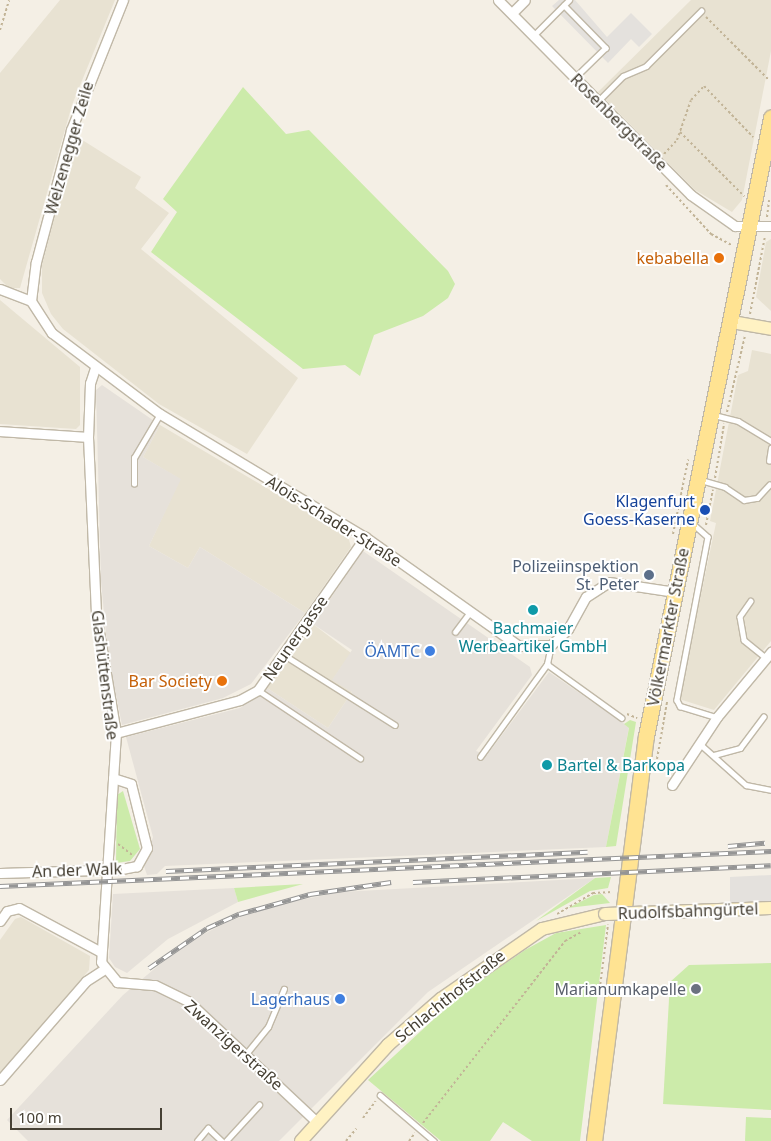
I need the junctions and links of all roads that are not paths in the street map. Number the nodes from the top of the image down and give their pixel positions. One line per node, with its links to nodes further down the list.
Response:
1 (122, 0): 15 (street, Welzenegger Zeile)
2 (498, 0): 7 (street, Rosenbergstraße)
3 (525, 0): 7 (street)
4 (569, 0): 5 (lane)
5 (564, 6): 8 (lane); 9 (lane)
6 (701, 11): 10 (lane)
7 (512, 13): 8 (street, Rosenbergstraße)
8 (533, 36): 9 (street, Rosenbergstraße)
9 (575, 78): 10 (street, Rosenbergstraße)
10 (598, 101): 13 (street, Rosenbergstraße)
11 (771, 118): 13 (main road, Völkermarkter Straße)
12 (771, 226): 13 (street)
13 (750, 229): 16 (main road, Völkermarkter Straße)
14 (0, 289): 15 (street)
15 (31, 301): 18 (street, Alois-Schader-Straße)
16 (732, 322): 17 (street); 20 (main road, Völkermarkter Straße)
17 (771, 329)
18 (95, 368): 19 (street, Alois-Schader-Straße); 22 (street, Glashüttenstraße)
19 (160, 414): 27 (lane); 30 (street, Alois-Schader-Straße)
20 (719, 417): 23 (lane); 26 (main road, Völkermarkter Straße)
21 (0, 430): 22 (street)
22 (88, 437): 44 (street, Glashüttenstraße)
23 (771, 441)
24 (771, 448): 25 (lane)
25 (769, 462)
26 (699, 480): 28 (lane); 29 (main road, Völkermarkter Straße)
27 (134, 484)
28 (769, 484)
29 (690, 522): 31 (main road, Völkermarkter Straße); 40 (lane)
30 (365, 537): 33 (street, Alois-Schader-Straße); 36 (street, Neunergasse)
31 (675, 592): 35 (street); 69 (main road, Völkermarkter Straße)
32 (751, 601): 37 (lane)
33 (470, 612): 34 (lane); 35 (street, Alois-Schader-Straße)
34 (455, 632)
35 (551, 645): 38 (lane)
36 (284, 655): 39 (street, Neunergasse); 43 (lane)
37 (769, 655): 40 (street)
38 (547, 664): 42 (lane); 47 (lane)
39 (258, 690): 44 (street, Neunergasse); 48 (lane)
40 (717, 716): 45 (street)
41 (764, 717): 46 (lane)
42 (622, 718)
43 (395, 725)
44 (116, 734): 49 (street, Glashüttenstraße)
45 (699, 743): 46 (lane); 50 (street)
46 (714, 755): 51 (lane)
47 (480, 756)
48 (360, 758)
49 (112, 778): 52 (street, An der Walk, bridge); 56 (street, Glashüttenstraße)
50 (672, 785)
51 (771, 790)
52 (0, 873)
53 (771, 908): 54 (street, Rudolfsbahngürtel, bridge)
54 (605, 914): 63 (street, Schlachthofstraße)
55 (0, 921): 56 (street)
56 (100, 952): 57 (street)
57 (103, 970): 59 (street, Zwanzigerstraße); 60 (street)
58 (284, 989): 59 (lane)
59 (246, 1054): 63 (street, Zwanzigerstraße)
60 (0, 1080)
61 (380, 1095): 68 (lane)
62 (259, 1105): 66 (lane)
63 (318, 1122): 67 (street, Schlachthofstraße)
64 (197, 1141): 65 (lane)
65 (222, 1141)
66 (226, 1141)
67 (300, 1141)
68 (434, 1141)
69 (594, 1141)

